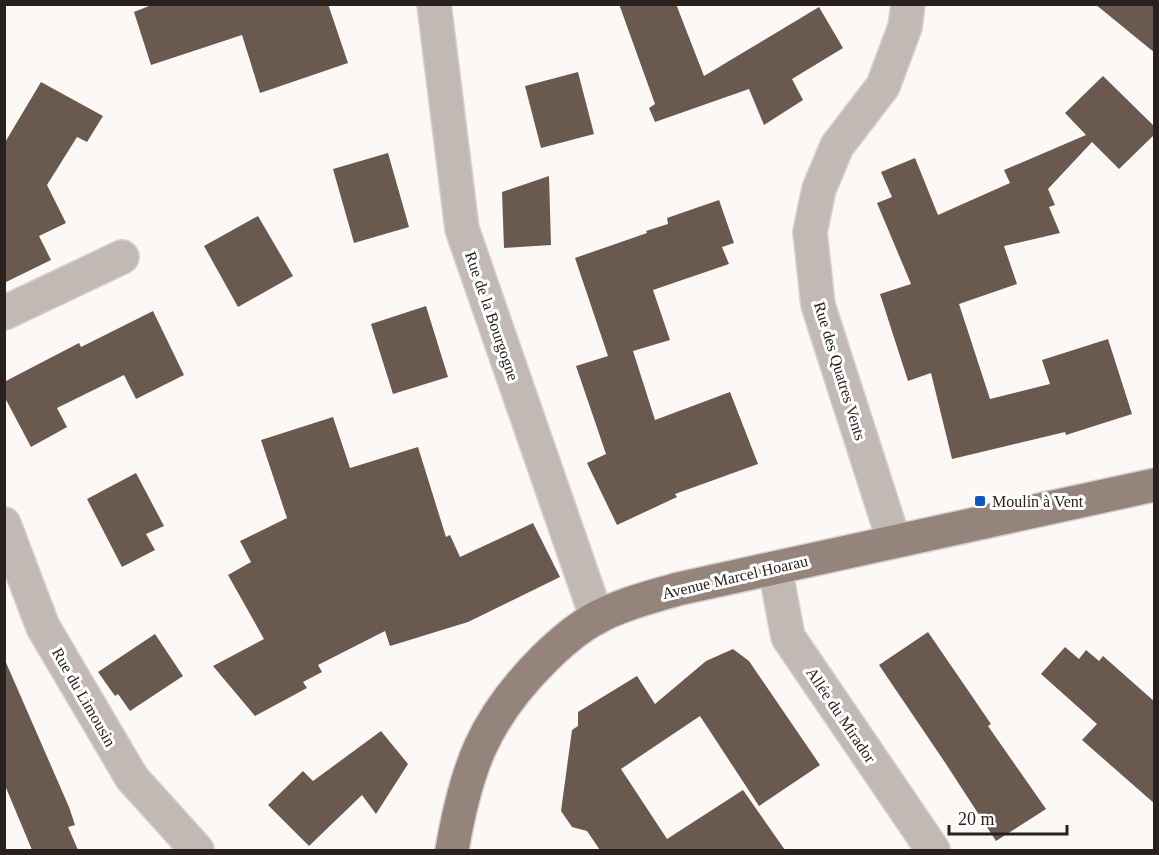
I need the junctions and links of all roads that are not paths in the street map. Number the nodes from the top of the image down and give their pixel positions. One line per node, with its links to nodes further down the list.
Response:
1 (434, 4): 9 (street, Rue de la Bourgogne)
2 (908, 4): 7 (street, Rue des Quatres Vents)
3 (122, 257): 4 (street)
4 (4, 313)
5 (1155, 485): 7 (main road, Avenue Marcel Hoarau)
6 (4, 524): 10 (street, Rue du Limousin)
7 (894, 541): 8 (main road, Avenue Marcel Hoarau)
8 (775, 568): 9 (main road, Avenue Marcel Hoarau); 12 (street, Allée du Mirador)
9 (597, 618): 11 (main road, Avenue Marcel Hoarau)
10 (197, 850)
11 (452, 850)
12 (933, 850)

